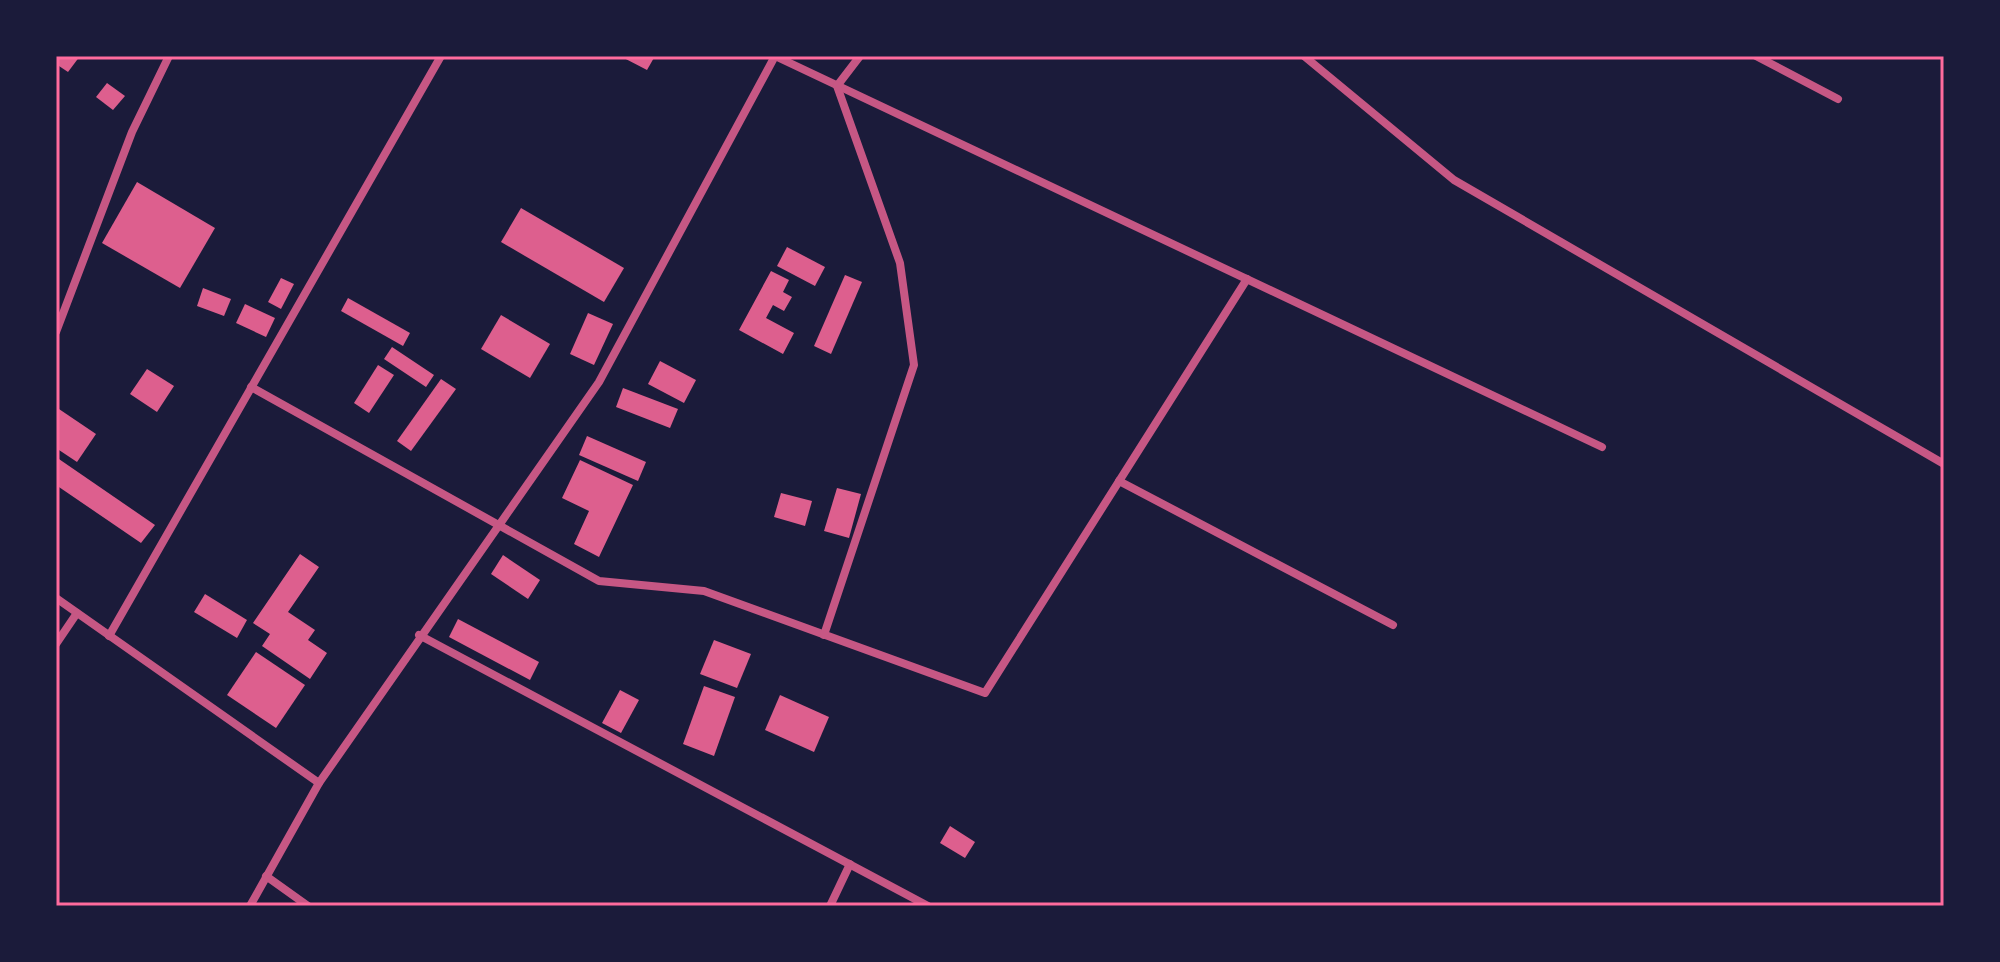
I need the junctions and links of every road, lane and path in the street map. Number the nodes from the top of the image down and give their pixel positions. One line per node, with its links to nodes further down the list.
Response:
1 (169, 56): 10 (street)
2 (441, 56): 11 (street)
3 (775, 56): 7 (street); 15 (street)
4 (860, 56): 7 (street)
5 (1304, 56): 13 (street)
6 (1756, 56): 8 (street)
7 (837, 86): 9 (street); 20 (street)
8 (1838, 99)
9 (1247, 279): 12 (street); 14 (street)
10 (56, 332)
11 (251, 387): 15 (street); 21 (street)
12 (1602, 447)
13 (1944, 464)
14 (1119, 481): 18 (street); 20 (street)
15 (497, 524): 19 (street); 20 (street)
16 (56, 598): 17 (street)
17 (77, 613): 21 (street); 22 (street)
18 (1393, 625)
19 (419, 635): 23 (street); 24 (street)
20 (824, 635)
21 (109, 636): 23 (street)
22 (56, 644)
23 (319, 783): 25 (street)
24 (850, 864): 28 (street); 29 (street)
25 (266, 876): 26 (street); 27 (street)
26 (250, 906)
27 (308, 906)
28 (830, 906)
29 (928, 906)

